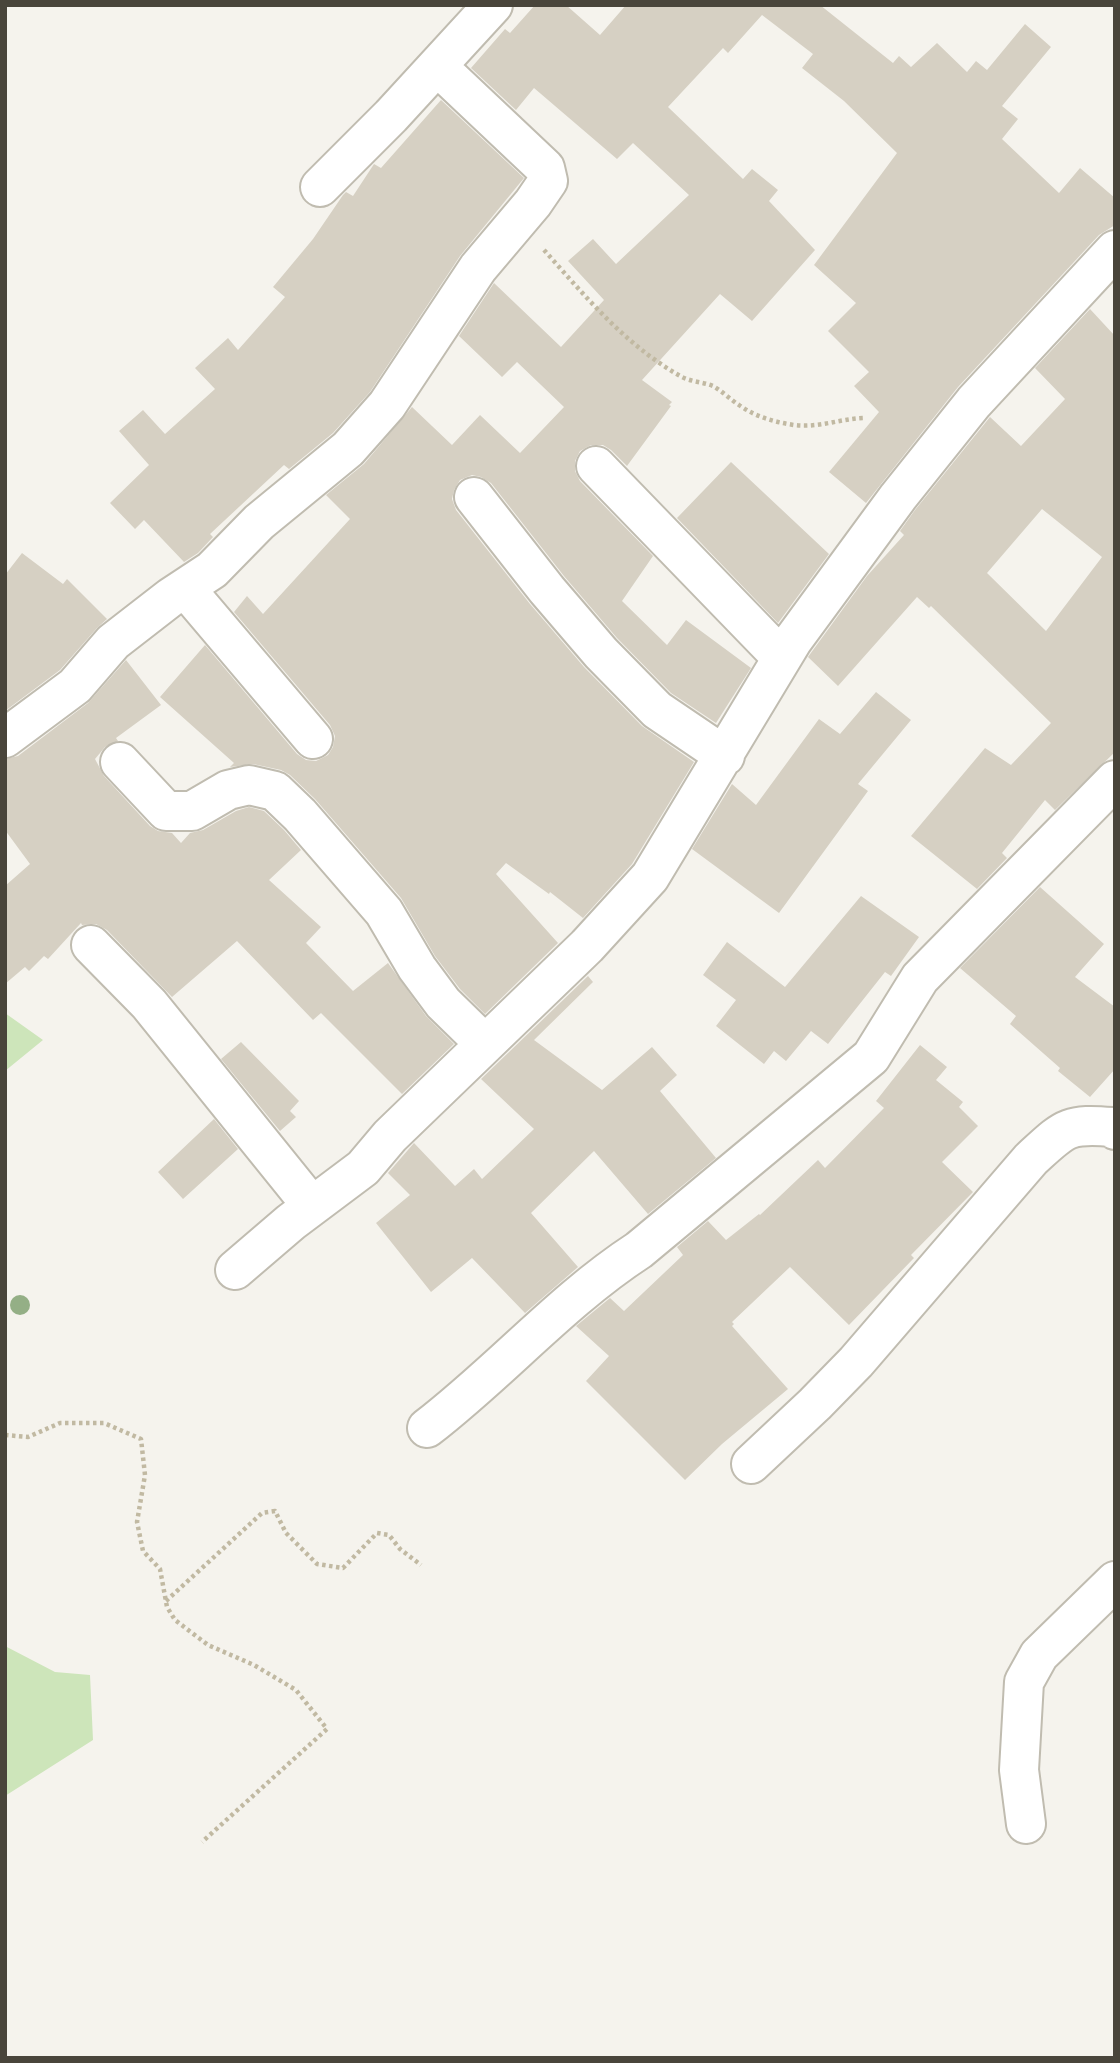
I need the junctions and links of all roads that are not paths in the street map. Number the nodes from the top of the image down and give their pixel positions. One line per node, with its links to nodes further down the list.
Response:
1 (493, 5): 2 (street)
2 (437, 66): 3 (street); 7 (street)
3 (320, 187)
4 (1115, 250): 8 (street)
5 (596, 466): 8 (street)
6 (474, 497): 11 (street)
7 (185, 588): 9 (street); 10 (street)
8 (782, 658): 11 (street)
9 (5, 738)
10 (313, 739)
11 (725, 756): 15 (street)
12 (120, 762): 15 (street)
13 (1115, 780): 19 (street)
14 (91, 945): 17 (street)
15 (485, 1044): 17 (street)
16 (1115, 1130): 20 (street)
17 (312, 1206): 18 (street)
18 (235, 1270)
19 (427, 1428)
20 (751, 1464)
21 (1115, 1581): 22 (street)
22 (1026, 1824)

